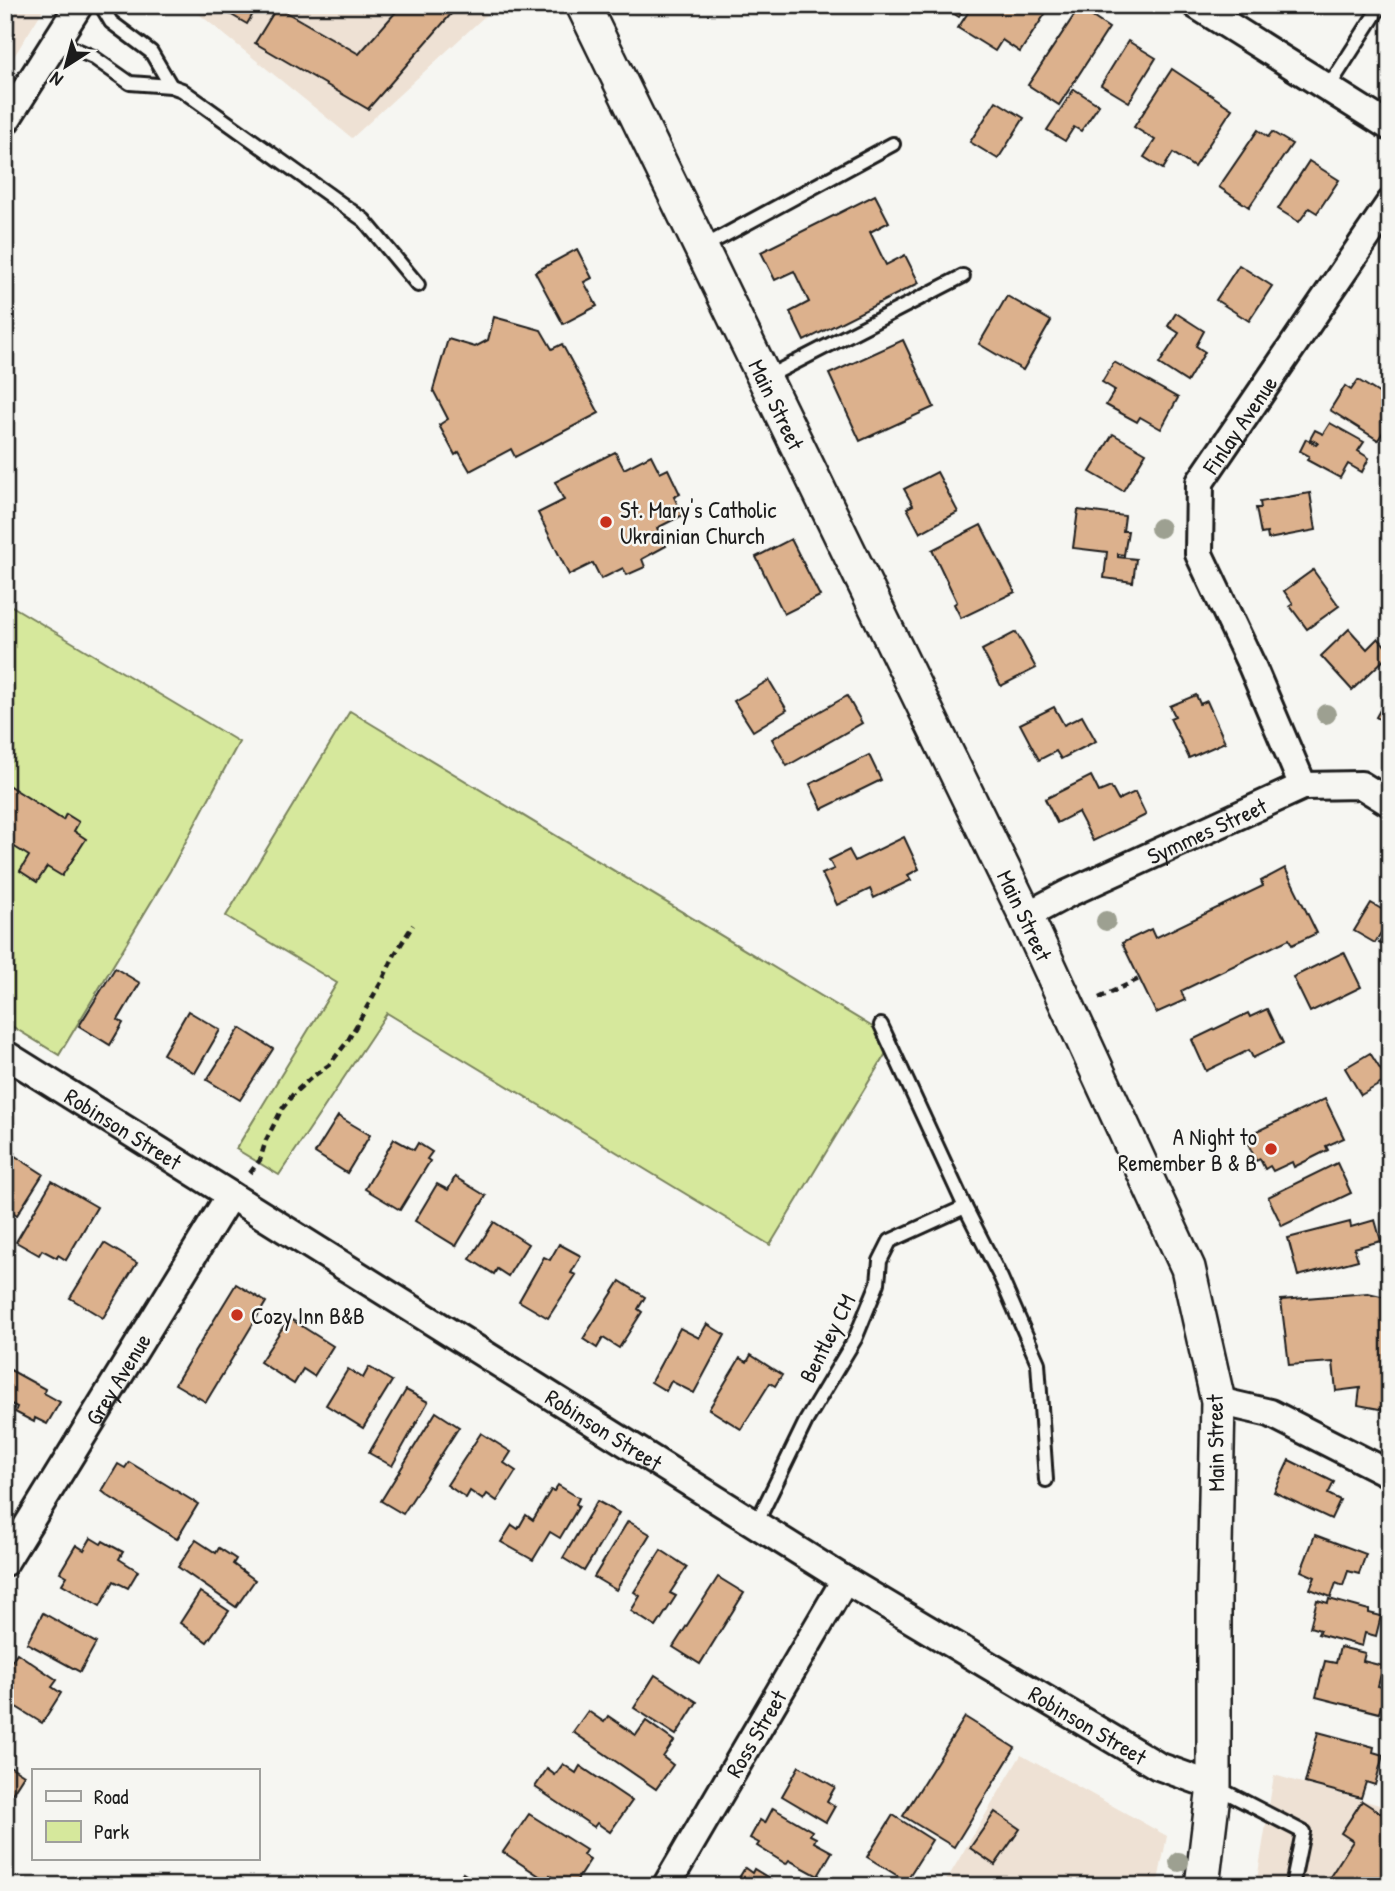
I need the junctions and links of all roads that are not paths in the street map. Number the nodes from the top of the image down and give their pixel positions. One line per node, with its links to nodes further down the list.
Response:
1 (79, 5): 6 (street)
2 (101, 5): 7 (lane)
3 (583, 5): 13 (street, Main Street)
4 (1196, 5): 8 (street)
5 (1381, 5): 8 (lane)
6 (56, 41): 7 (lane); 9 (street)
7 (171, 86): 15 (lane)
8 (1328, 88): 10 (street)
9 (5, 122)
10 (1390, 127)
11 (893, 144): 13 (lane)
12 (1390, 203): 17 (street, Finlay Avenue)
13 (701, 248): 16 (street, Main Street)
14 (963, 276): 16 (lane)
15 (418, 285)
16 (763, 379): 19 (street, Main Street)
17 (1303, 786): 18 (street, Symmes Street); 19 (street, Symmes Street)
18 (1390, 803)
19 (1026, 916): 24 (street, Main Street)
20 (881, 1025): 23 (lane)
21 (5, 1054): 22 (street, Robinson Street)
22 (230, 1195): 27 (street, Robinson Street); 28 (street, Grey Avenue)
23 (965, 1207): 26 (lane); 27 (lane, Bentley CM)
24 (1218, 1401): 25 (street); 30 (street, Main Street)
25 (1390, 1474)
26 (1046, 1480)
27 (756, 1524): 29 (street, Robinson Street)
28 (5, 1562)
29 (845, 1580): 30 (street, Robinson Street); 31 (street, Ross Street)
30 (1214, 1786): 32 (street, Main Street); 33 (lane)
31 (666, 1886)
32 (1202, 1886)
33 (1292, 1886)

